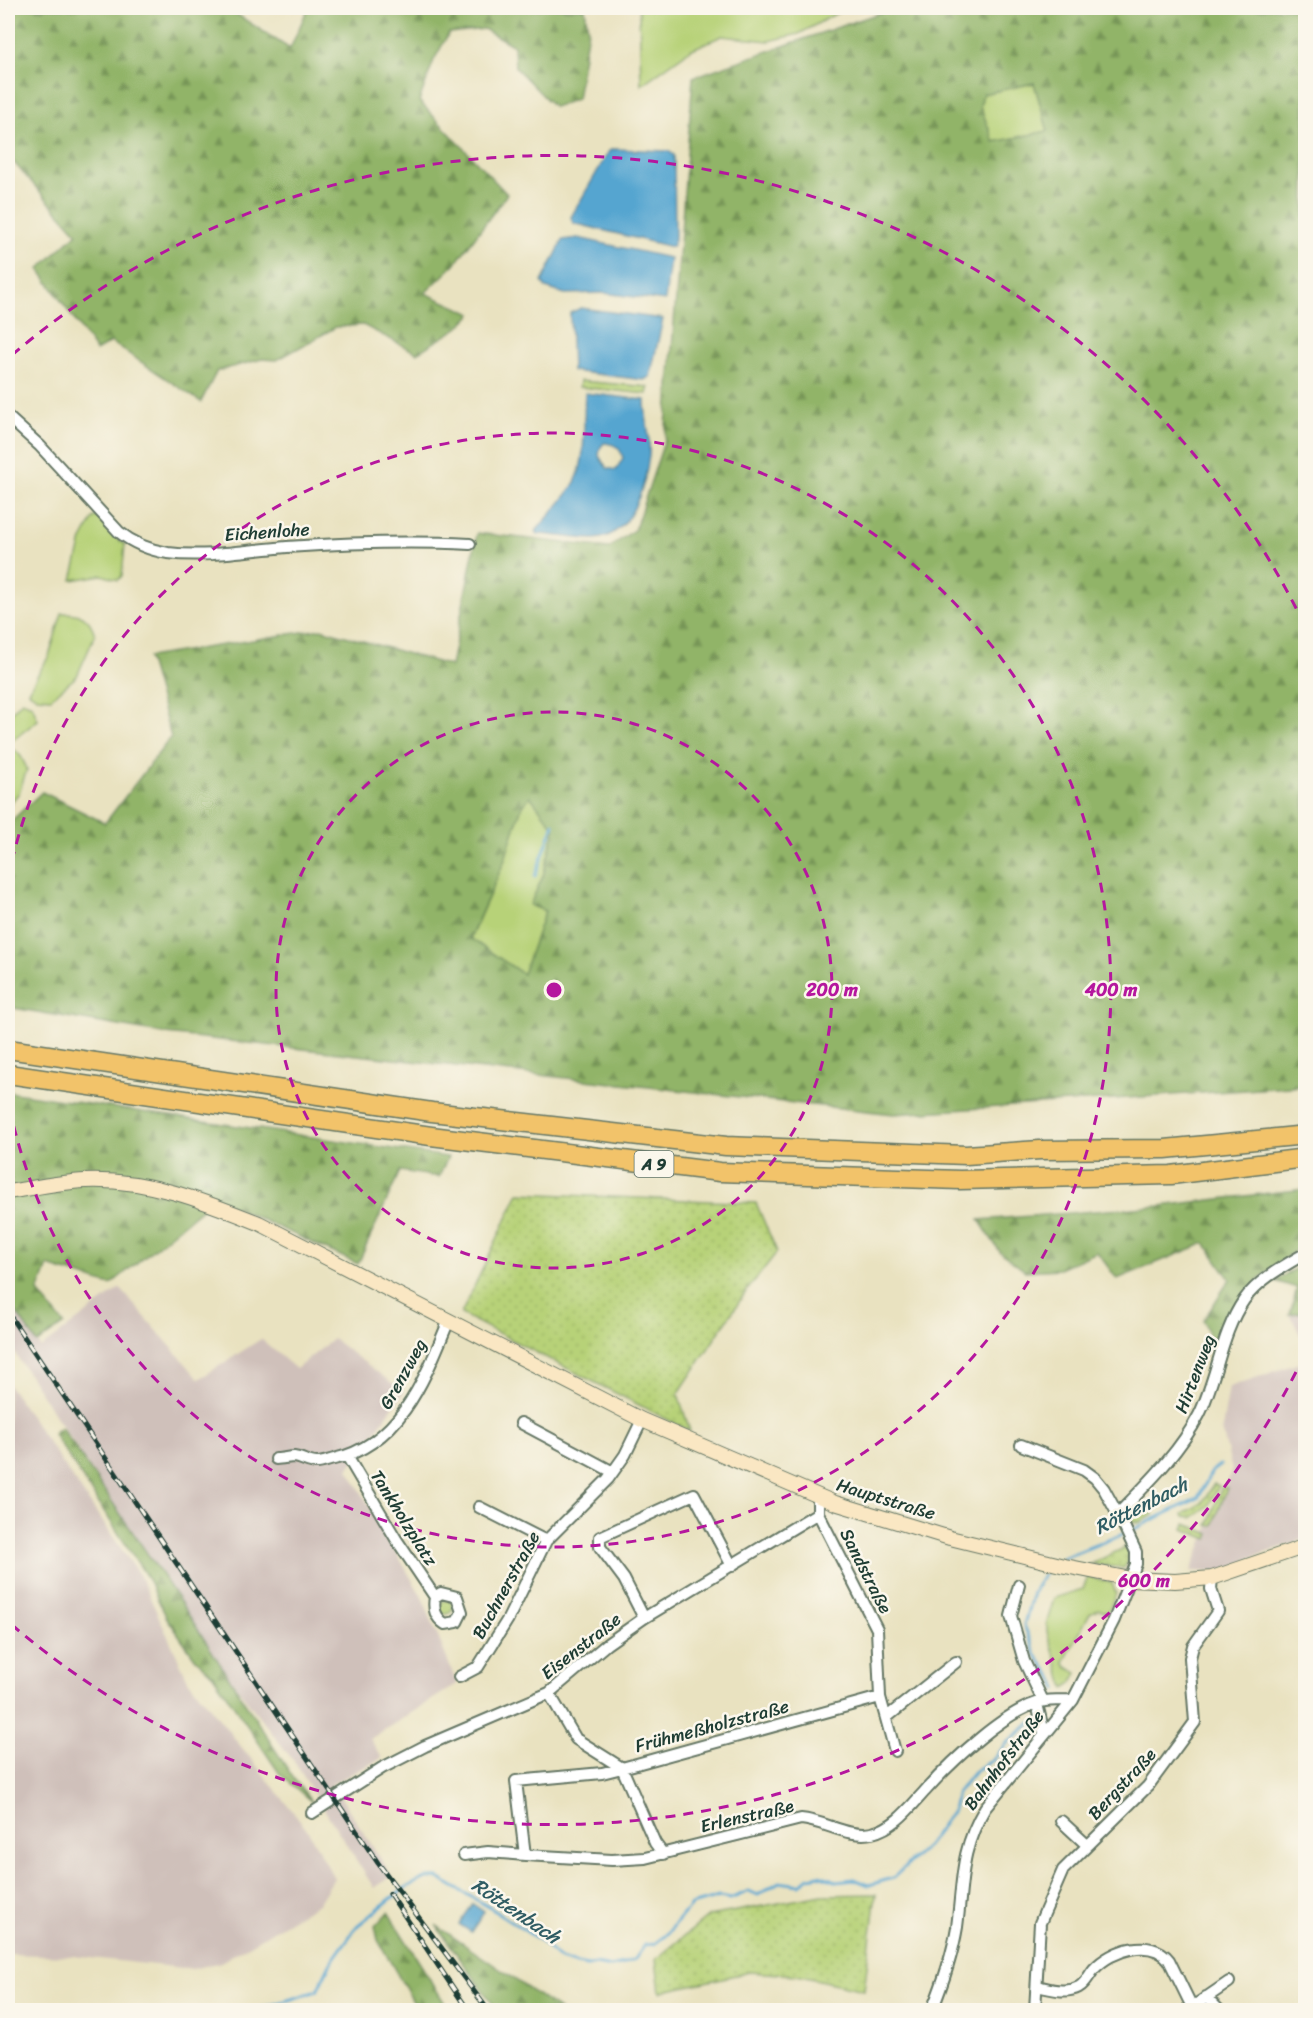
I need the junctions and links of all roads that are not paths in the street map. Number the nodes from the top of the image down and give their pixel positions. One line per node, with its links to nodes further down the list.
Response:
1 (8, 417): 2 (street, Eichenlohe)
2 (470, 544)
3 (8, 1049): 5 (highway, A 9)
4 (8, 1074): 6 (highway, A 9)
5 (1305, 1135)
6 (1305, 1158)
7 (8, 1192): 9 (main road, Hauptstraße)
8 (1305, 1253): 19 (street, Hirtenweg)
9 (449, 1320): 10 (main road, Hauptstraße); 13 (street, Grenzweg)
10 (642, 1420): 15 (street, Buchnerstraße); 16 (main road, Hauptstraße)
11 (520, 1423): 15 (street)
12 (1021, 1445): 19 (street)
13 (347, 1456): 14 (street, Grenzweg); 26 (street, Tankholzplatz)
14 (276, 1459)
15 (613, 1472): 20 (street, Buchnerstraße)
16 (818, 1497): 18 (street); 24 (main road, Hauptstraße)
17 (480, 1507): 20 (street)
18 (818, 1514): 22 (street, Eisenstraße); 31 (street, Sandstraße)
19 (1121, 1519): 24 (street, Bahnhofstraße)
20 (546, 1541): 29 (street, Buchnerstraße)
21 (1305, 1546): 23 (main road, Hauptstraße)
22 (732, 1566): 27 (street, Eisenstraße); 27 (street)
23 (1212, 1578): 24 (main road, Hauptstraße); 40 (street, Bergstraße)
24 (1131, 1579): 32 (street, Bahnhofstraße)
25 (1019, 1585): 33 (street)
26 (435, 1597)
27 (644, 1618): 30 (street, Eisenstraße)
28 (956, 1662): 34 (street)
29 (459, 1677)
30 (549, 1693): 37 (street, Frühmeßholzstraße); 38 (street, Eisenstraße)
31 (880, 1697): 34 (street, Sandstraße); 37 (street, Frühmeßholzstraße)
32 (1073, 1700): 33 (street, Erlenstraße); 35 (street, Bahnhofstraße)
33 (1040, 1703): 35 (street); 41 (street, Erlenstraße)
34 (887, 1717): 36 (street, Sandstraße)
35 (1044, 1733): 48 (street, Bahnhofstraße)
36 (895, 1751)
37 (622, 1768): 41 (street); 43 (street)
38 (312, 1814)
39 (1061, 1821): 40 (street)
40 (1087, 1845): 45 (street, Bergstraße)
41 (663, 1854): 43 (street, Erlenstraße)
42 (464, 1855): 43 (street, Erlenstraße)
43 (525, 1855)
44 (1229, 1982): 46 (street)
45 (1038, 1986): 47 (street); 49 (street, Bergstraße)
46 (1206, 1997): 47 (street); 50 (street)
47 (1190, 2009)
48 (932, 2010)
49 (1035, 2010)
50 (1219, 2010)

